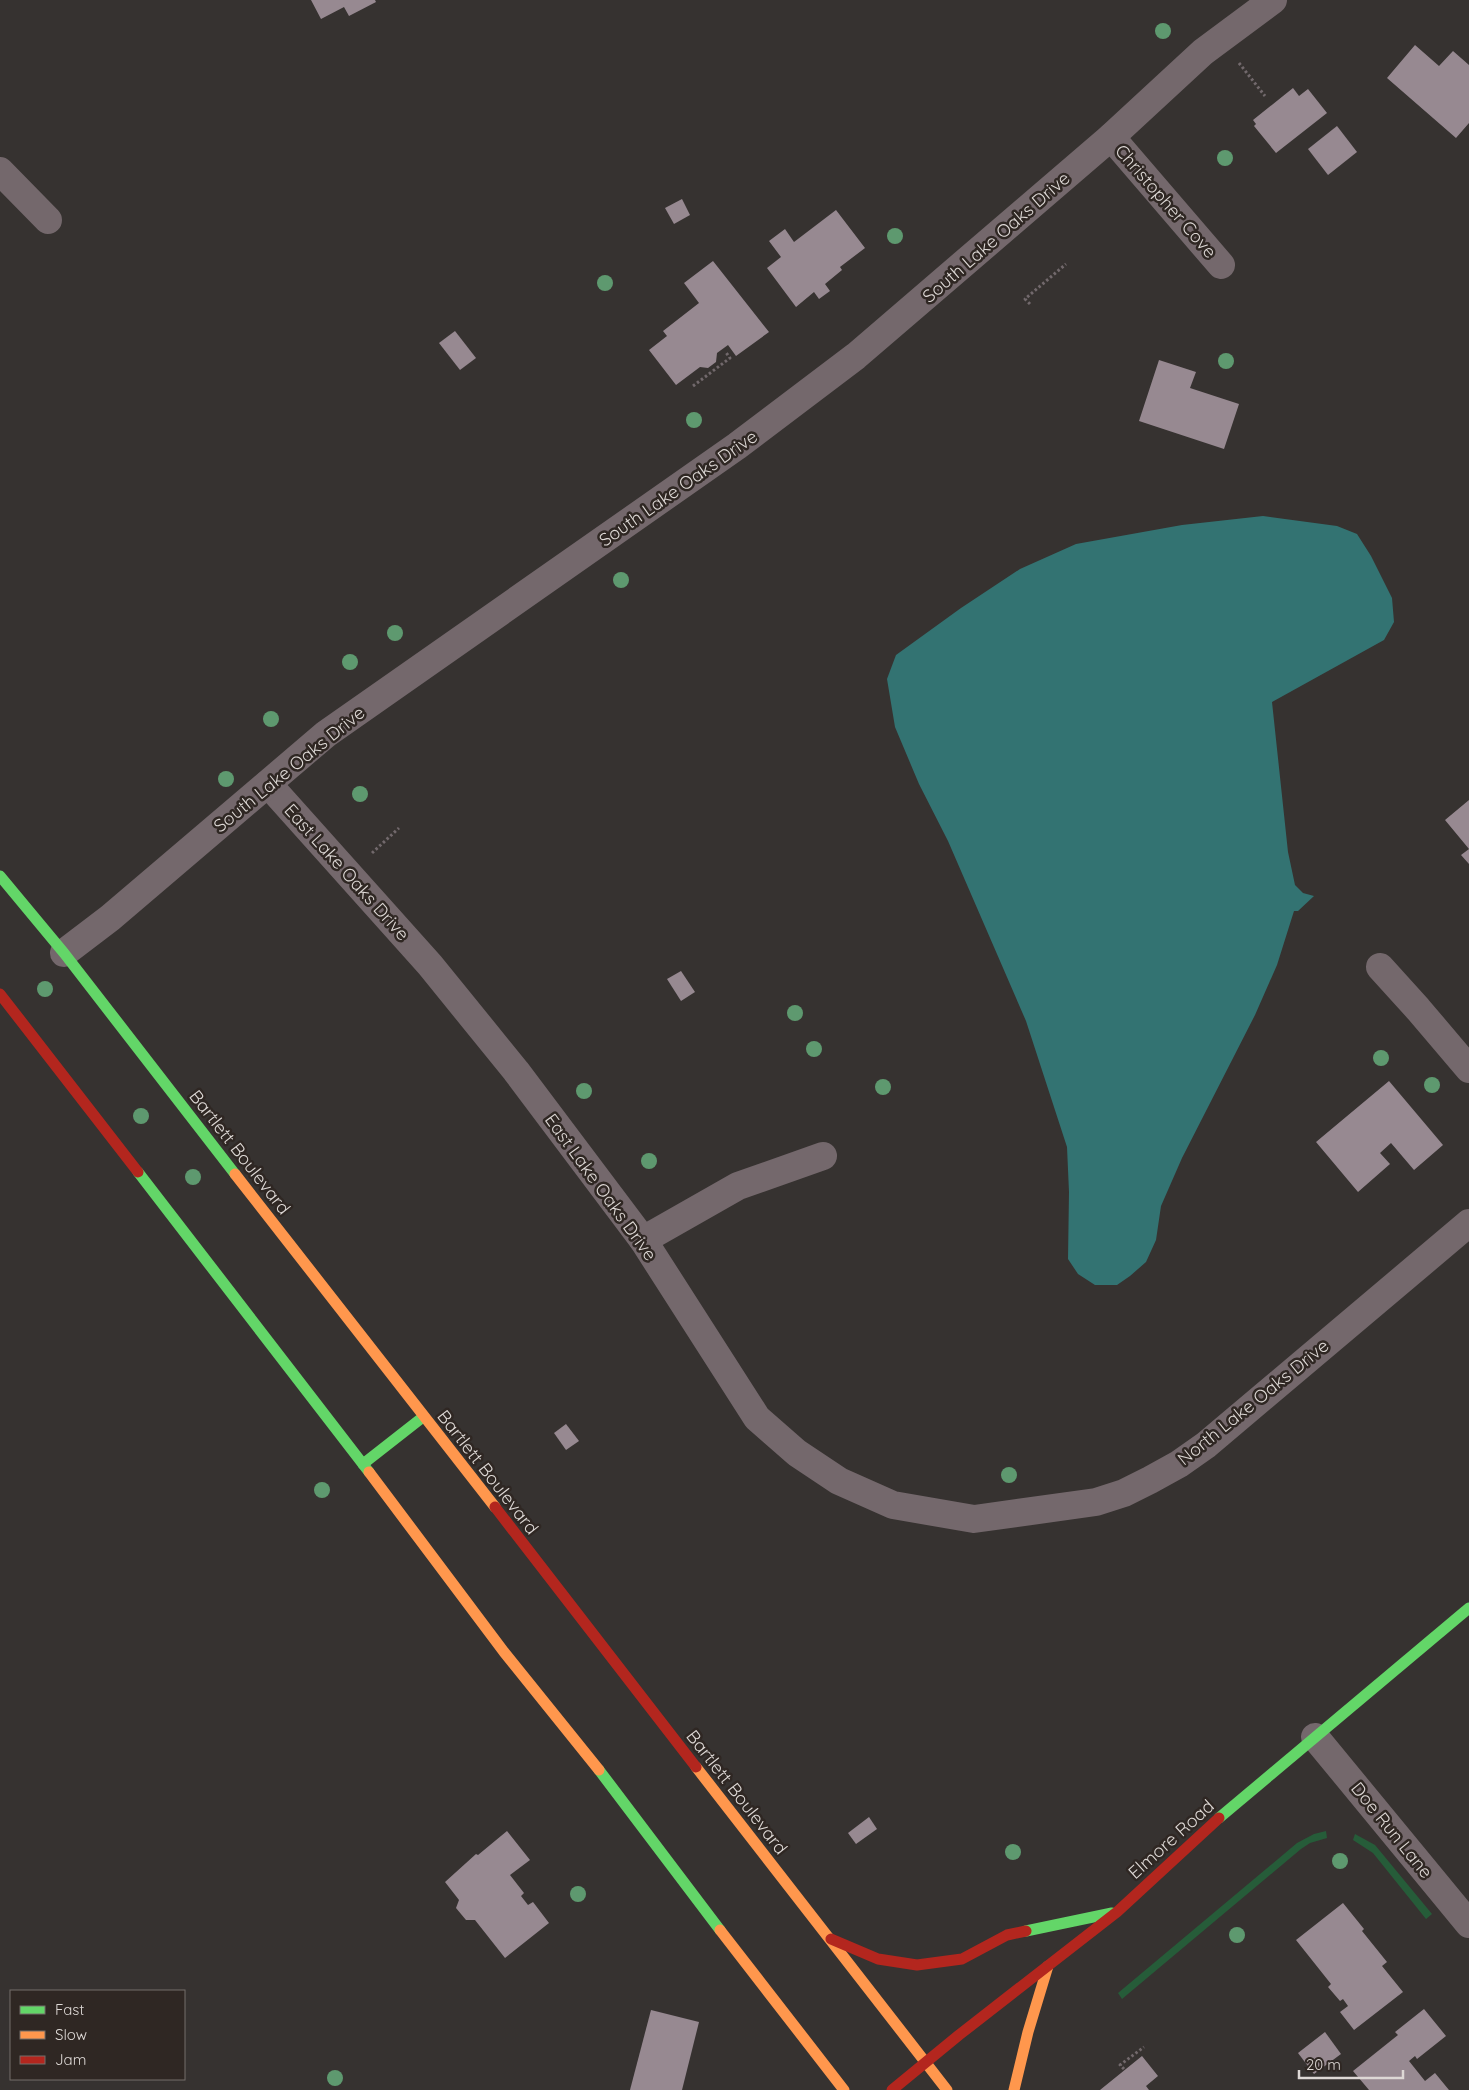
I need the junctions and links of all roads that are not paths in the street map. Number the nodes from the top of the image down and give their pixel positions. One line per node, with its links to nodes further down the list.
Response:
1 (1274, 0): 2 (street, South Lake Oaks Drive)
2 (1111, 137): 5 (street, Christopher Cove); 6 (street, South Lake Oaks Drive)
3 (0, 171): 4 (street)
4 (48, 220)
5 (1221, 265)
6 (268, 784): 8 (street, South Lake Oaks Drive); 14 (street, East Lake Oaks Drive)
7 (0, 876): 8 (main road, Bartlett Boulevard)
8 (64, 953): 15 (main road, Bartlett Boulevard)
9 (1380, 967): 11 (street)
10 (0, 994): 16 (main road)
11 (1469, 1069)
12 (823, 1156): 14 (street)
13 (1469, 1224): 17 (street, North Lake Oaks Drive)
14 (643, 1240): 17 (street, East Lake Oaks Drive)
15 (423, 1417): 16 (main road); 22 (main road, Bartlett Boulevard)
16 (363, 1464): 25 (main road)
17 (974, 1519)
18 (1469, 1608): 19 (main road, Elmore Road)
19 (1315, 1737): 20 (main road, Elmore Road); 21 (street, Doe Run Lane)
20 (1118, 1912): 22 (main road); 23 (main road, Elmore Road)
21 (1469, 1924)
22 (827, 1937): 24 (main road, Bartlett Boulevard)
23 (1048, 1966): 24 (main road, Elmore Road); 28 (main road)
24 (926, 2062): 26 (main road, Elmore Road); 27 (main road, Bartlett Boulevard)
25 (844, 2090)
26 (892, 2090)
27 (947, 2090)
28 (1014, 2090)

